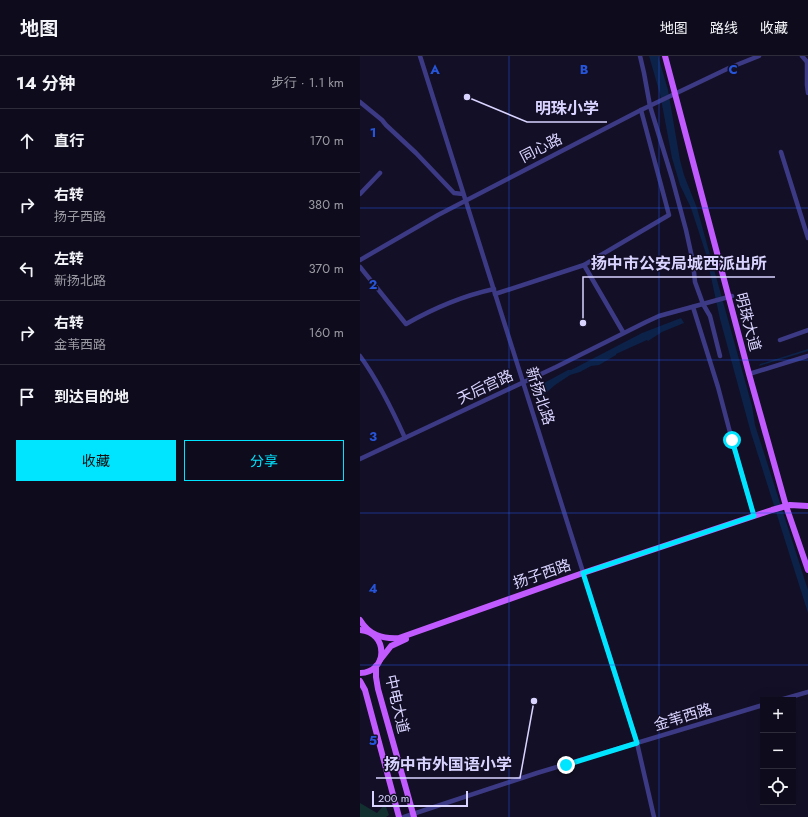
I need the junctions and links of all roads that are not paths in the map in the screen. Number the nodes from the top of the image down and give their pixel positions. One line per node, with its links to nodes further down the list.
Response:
1 (420, 56): 16 (street, 新扬北路)
2 (640, 56): 11 (street)
3 (665, 56): 8 (main road, 明珠大道)
4 (669, 56): 8 (main road, 明珠大道)
5 (759, 56): 8 (street, 同心路)
6 (802, 56): 7 (street)
7 (807, 62): 9 (street)
8 (675, 93): 11 (street, 同心路); 23 (main road, 明珠大道)
9 (808, 93)
10 (360, 102): 16 (street)
11 (650, 106): 12 (street, 同心路); 24 (street)
12 (641, 110): 17 (street, 同心路); 20 (street)
13 (781, 152): 18 (street)
14 (380, 173): 15 (street)
15 (360, 194)
16 (463, 194): 17 (street, 新扬北路)
17 (465, 201): 19 (street, 同心路); 22 (street, 新扬北路)
18 (808, 238)
19 (360, 260)
20 (584, 265): 22 (street); 27 (street)
21 (360, 267): 22 (street)
22 (494, 291): 33 (street, 新扬北路)
23 (728, 297): 24 (street, 天后宫路); 32 (main road, 明珠大道)
24 (703, 304): 25 (street, 天后宫路); 30 (street)
25 (693, 307): 27 (street, 天后宫路); 40 (street)
26 (808, 330): 28 (street)
27 (624, 332): 33 (street, 天后宫路)
28 (780, 340)
29 (360, 356): 34 (street)
30 (720, 356)
31 (808, 356): 32 (street)
32 (751, 374): 37 (main road, 明珠大道)
33 (524, 382): 34 (street, 天后宫路); 43 (street, 新扬北路)
34 (405, 438): 35 (street, 天后宫路)
35 (360, 459)
36 (808, 506): 37 (main road)
37 (787, 508): 38 (main road); 39 (main road, 扬子西路); 41 (main road, 明珠大道); 42 (main road, 明珠大道)
38 (808, 509)
39 (772, 511): 40 (main road, 扬子西路); 43 (main road, 扬子西路)
40 (754, 516): 43 (main road, 扬子西路)
41 (808, 559)
42 (808, 570)
43 (583, 575): 46 (main road, 扬子西路); 47 (main road, 扬子西路); 53 (street, 新扬北路)
44 (360, 620): 46 (main road)
45 (360, 630): 46 (main road, 扬子西路)
46 (370, 633): 47 (main road, 中电大道)
47 (378, 663): 48 (main road); 54 (main road, 中电大道)
48 (360, 673)
49 (360, 681): 55 (main road, 中电大道)
50 (808, 692): 51 (street)
51 (790, 697)
52 (760, 706): 53 (street, 金苇西路)
53 (637, 743): 54 (street, 金苇西路); 57 (street, 新扬北路)
54 (414, 816): 56 (street, 金苇西路)
55 (400, 817)
56 (404, 817)
57 (654, 817)

